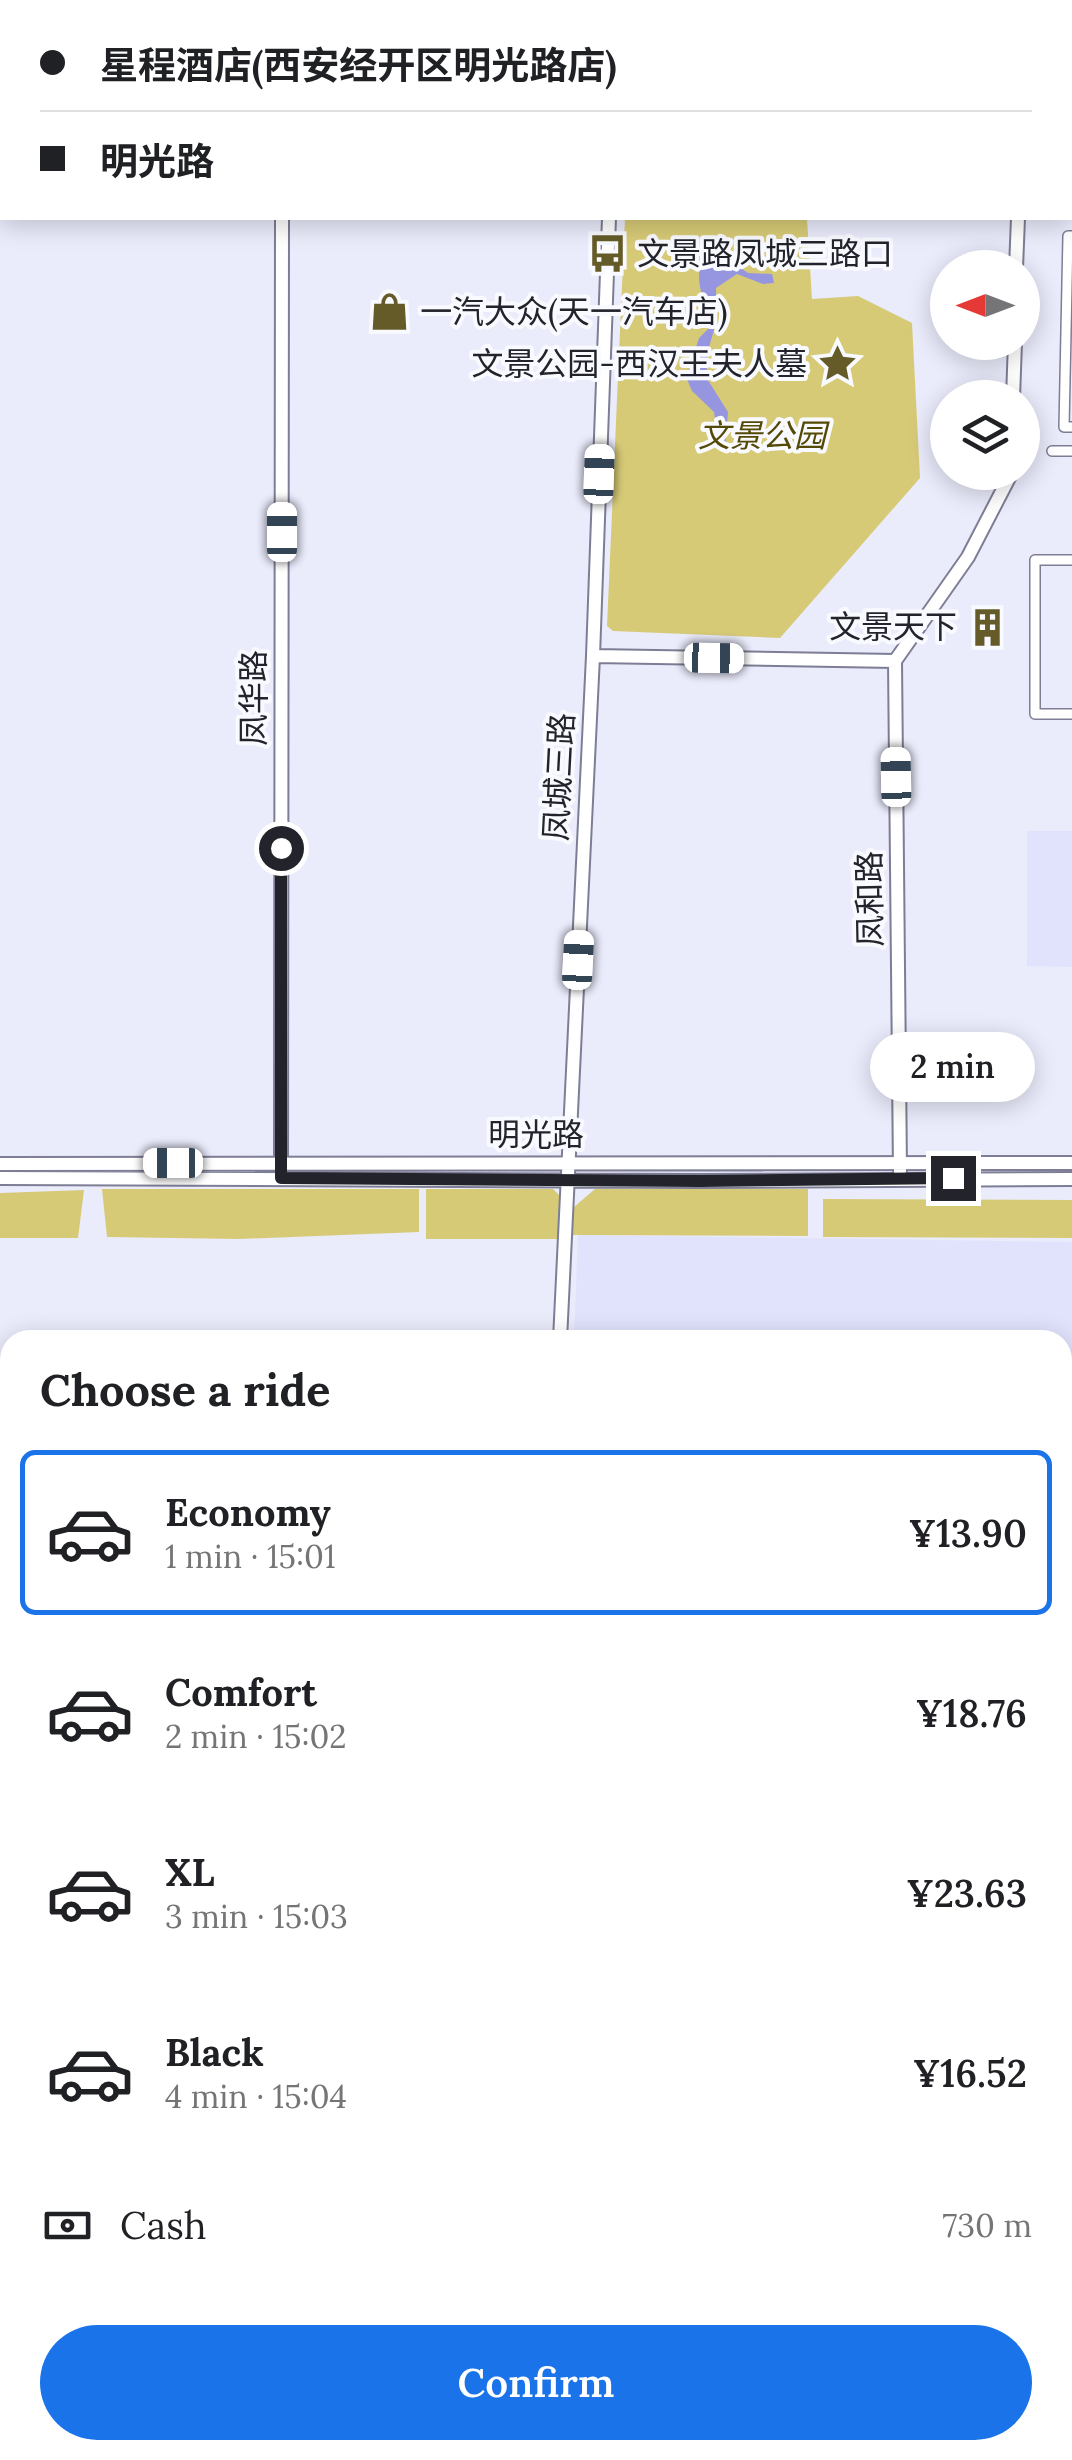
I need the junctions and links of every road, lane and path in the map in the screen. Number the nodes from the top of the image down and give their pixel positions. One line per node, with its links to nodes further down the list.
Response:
1 (282, 220): 15 (street, 凤华路)
2 (609, 220): 11 (street, 凤城三路)
3 (1018, 220): 5 (street)
4 (1072, 236): 6 (street)
5 (1017, 250)
6 (1072, 427)
7 (1052, 450): 8 (street)
8 (1072, 451)
9 (1003, 490): 12 (street)
10 (1072, 560): 13 (street)
11 (593, 656): 12 (street); 14 (street, 凤城三路)
12 (895, 661): 18 (street, 凤和路)
13 (1072, 714)
14 (568, 1162): 15 (street, 明光路); 18 (street, 明光路); 22 (street, 凤城三路)
15 (281, 1163): 17 (street, 明光路); 20 (street, 凤华路)
16 (1072, 1163): 18 (street, 明光路)
17 (0, 1164)
18 (900, 1171): 21 (street, 明光路); 22 (street, 明光路)
19 (0, 1178): 20 (street, 明光路)
20 (281, 1178): 22 (street, 明光路)
21 (1072, 1178)
22 (567, 1180): 23 (street, 凤城三路)
23 (560, 1330)

